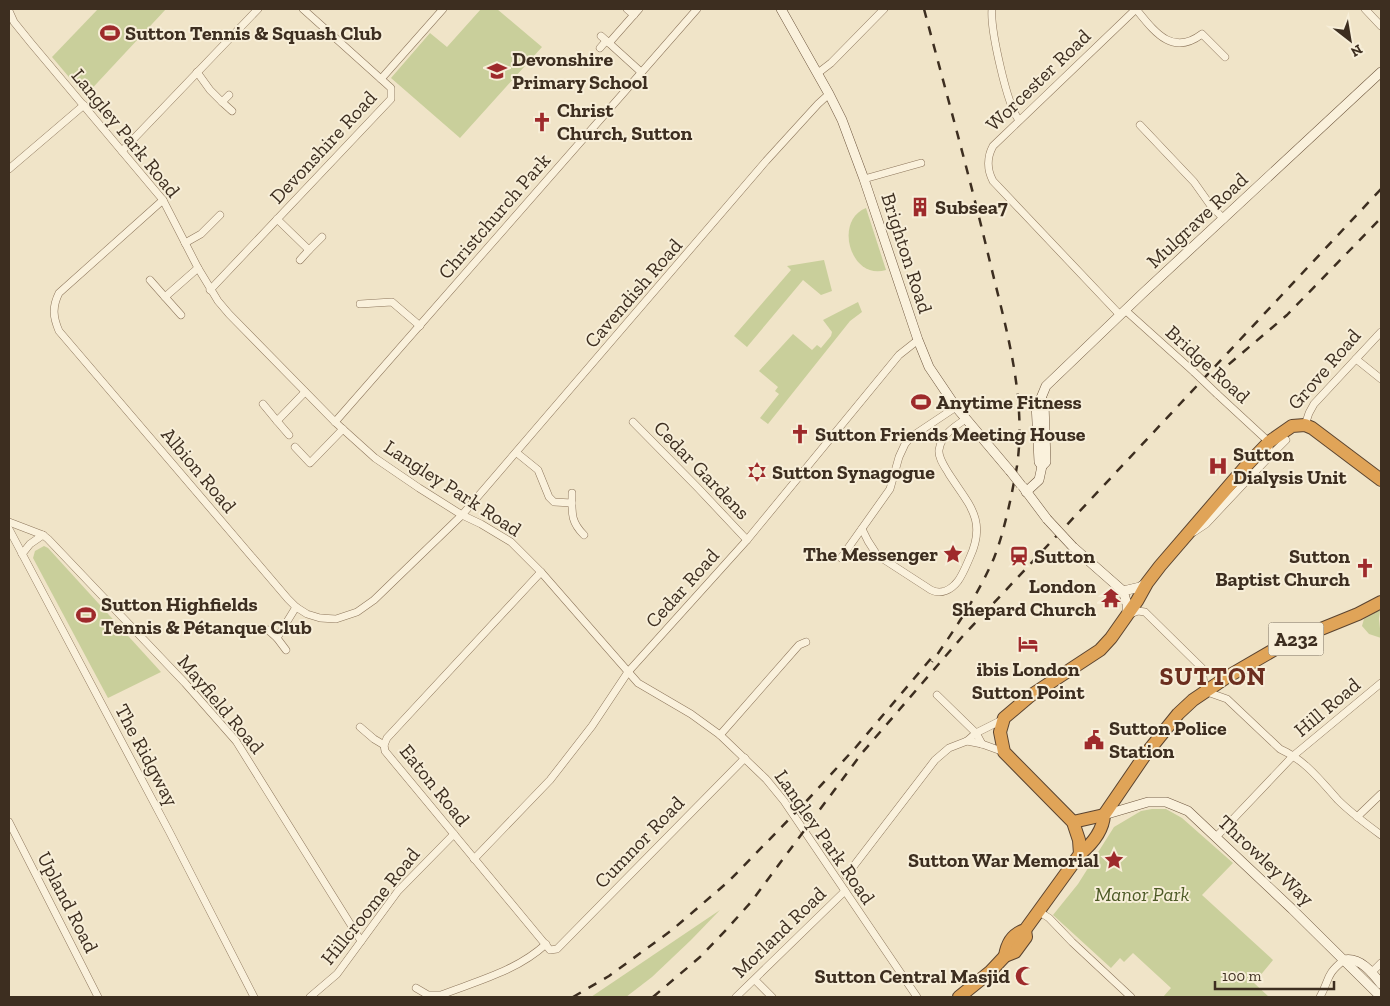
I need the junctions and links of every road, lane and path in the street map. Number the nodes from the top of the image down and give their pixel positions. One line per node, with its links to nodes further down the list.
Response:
1 (258, 9): 18 (street)
2 (303, 9): 22 (street, Devonshire Road)
3 (443, 9): 22 (street)
4 (627, 9): 13 (street)
5 (639, 9): 13 (street)
6 (697, 9): 19 (street, Christchurch Park)
7 (781, 9): 21 (main road, Brighton Road)
8 (884, 9): 21 (street)
9 (992, 9): 28 (street)
10 (1136, 9): 17 (street); 28 (street, Worcester Road)
11 (1365, 9): 14 (street)
12 (9, 11): 26 (street, Langley Park Road)
13 (634, 15): 15 (street)
14 (1381, 26)
15 (606, 40): 16 (street); 19 (street)
16 (600, 48)
17 (1225, 57)
18 (197, 72): 25 (street); 30 (street)
19 (641, 72): 49 (street, Christchurch Park)
20 (1381, 72): 37 (main road, Mulgrave Road)
21 (818, 73): 23 (main road, Brighton Road)
22 (381, 79): 36 (street, Devonshire Road)
23 (829, 94): 33 (main road, Brighton Road); 67 (street, Cavendish Road)
24 (229, 95): 25 (street)
25 (222, 102): 27 (street)
26 (84, 105): 30 (street, Langley Park Road); 32 (street)
27 (232, 111)
28 (1019, 120): 47 (street, Worcester Road)
29 (1140, 125): 37 (street)
30 (122, 151): 34 (street, Langley Park Road)
31 (921, 163): 33 (street)
32 (9, 169)
33 (864, 179): 51 (main road, Brighton Road)
34 (163, 200): 39 (street, Langley Park Road); 89 (street, Albion Road)
35 (220, 215): 39 (street)
36 (277, 219): 40 (street); 44 (street, Devonshire Road)
37 (1224, 219): 47 (main road, Mulgrave Road)
38 (322, 237): 40 (street)
39 (185, 243): 42 (street, Langley Park Road)
40 (309, 250): 41 (street)
41 (300, 260)
42 (198, 268): 44 (street, Langley Park Road); 45 (street)
43 (150, 280): 45 (street)
44 (210, 290): 54 (street, Langley Park Road)
45 (165, 297): 48 (street)
46 (360, 304): 49 (street)
47 (1122, 313): 65 (street, Bridge Road, bridge); 72 (main road, Mulgrave Road)
48 (181, 315)
49 (420, 326): 59 (street, Christchurch Park)
50 (1381, 332): 52 (street, Grove Road)
51 (918, 340): 56 (main road, Brighton Road); 82 (street, Cedar Road)
52 (1356, 359): 53 (street); 61 (street, Grove Road)
53 (1381, 379)
54 (305, 392): 58 (street); 59 (street, Langley Park Road)
55 (263, 404): 58 (street)
56 (956, 406): 57 (main road, Brighton Road); 79 (street)
57 (966, 419): 72 (main road, Brighton Road, bridge); 79 (street)
58 (278, 421): 63 (street)
59 (335, 422): 62 (street, Langley Park Road)
60 (633, 422): 82 (street, Cedar Gardens)
61 (1305, 425): 65 (highway, Grove Road); 71 (highway)
62 (343, 429): 69 (street); 76 (street, Langley Park Road)
63 (289, 435)
64 (1286, 440): 68 (street, Grove Road)
65 (1269, 442): 68 (street); 74 (highway, Grove Road)
66 (295, 447): 69 (street)
67 (517, 453): 75 (street); 76 (street, Cavendish Road)
68 (1269, 457): 74 (street, Grove Road)
69 (310, 463): 70 (street)
70 (316, 469)
71 (1381, 480)
72 (1023, 488): 87 (main road, Brighton Road, bridge)
73 (572, 493): 75 (street)
74 (1224, 498): 86 (highway, Grove Road)
75 (572, 503): 81 (street)
76 (462, 515): 85 (street, Langley Park Road); 89 (street, Albion Road)
77 (9, 522): 80 (street, Mayfield Road)
78 (9, 529): 83 (street, The Ridgway)
79 (862, 529): 84 (street)
80 (43, 535): 83 (street); 122 (street, Mayfield Road)
81 (584, 535)
82 (747, 540): 95 (street, Cedar Road)
83 (22, 554): 132 (street, The Ridgway)
84 (841, 558)
85 (541, 572): 95 (street, Langley Park Road); 105 (street, Eaton Road)
86 (1147, 583): 87 (main road); 90 (highway, Grove Road)
87 (1123, 591): 90 (main road)
88 (1381, 602): 97 (highway, A232)
89 (296, 607): 92 (street)
90 (1128, 615): 97 (street); 99 (highway, Grove Road)
91 (268, 630): 92 (street)
92 (277, 638): 94 (street)
93 (806, 642): 102 (street)
94 (286, 650)
95 (628, 672): 102 (street, Langley Park Road); 118 (street, Cedar Road)
96 (1381, 683): 107 (street, Hill Road)
97 (1211, 687): 107 (street); 110 (highway, A232)
98 (937, 695): 101 (street)
99 (1004, 718): 101 (street); 106 (highway)
100 (360, 727): 105 (street)
101 (976, 733): 103 (street); 104 (street)
102 (720, 735): 108 (street, Langley Park Road)
103 (966, 741): 104 (street); 119 (street)
104 (982, 744): 106 (street)
105 (384, 745): 114 (street, Eaton Road)
106 (1004, 752): 113 (highway)
107 (1293, 756): 111 (street); 116 (street, Hill Road)
108 (744, 758): 120 (street, Langley Park Road); 124 (street, Cumnor Road)
109 (1381, 794): 111 (street)
110 (1104, 815): 113 (highway); 116 (main road, Throwley Way); 117 (highway, A232)
111 (1357, 817): 115 (street)
112 (9, 822): 131 (street, Upland Road)
113 (1072, 822): 117 (highway)
114 (454, 834): 118 (street, Eaton Road); 122 (street, Hillcroome Road)
115 (1381, 835)
116 (1216, 837): 125 (main road, Throwley Way)
117 (1080, 854): 121 (highway, A232)
118 (474, 859): 123 (street, Eaton Road)
119 (846, 876)
120 (845, 890): 128 (street, Morland Road); 136 (street, Langley Park Road)
121 (1038, 911): 137 (highway, A232); 138 (street)
122 (361, 941): 133 (street, Hillcroome Road)
123 (546, 944): 124 (street, Eaton Road); 130 (street)
124 (557, 949)
125 (1344, 960): 127 (main road); 139 (street); 140 (main road, Throwley Way)
126 (1381, 963): 127 (street)
127 (1371, 973): 129 (main road)
128 (755, 980): 134 (street, Morland Road); 135 (street)
129 (1381, 984)
130 (416, 988)
131 (98, 997)
132 (254, 997)
133 (310, 997)
134 (736, 997)
135 (772, 997)
136 (917, 997)
137 (960, 997)
138 (1131, 997)
139 (1320, 997)
140 (1381, 997)

